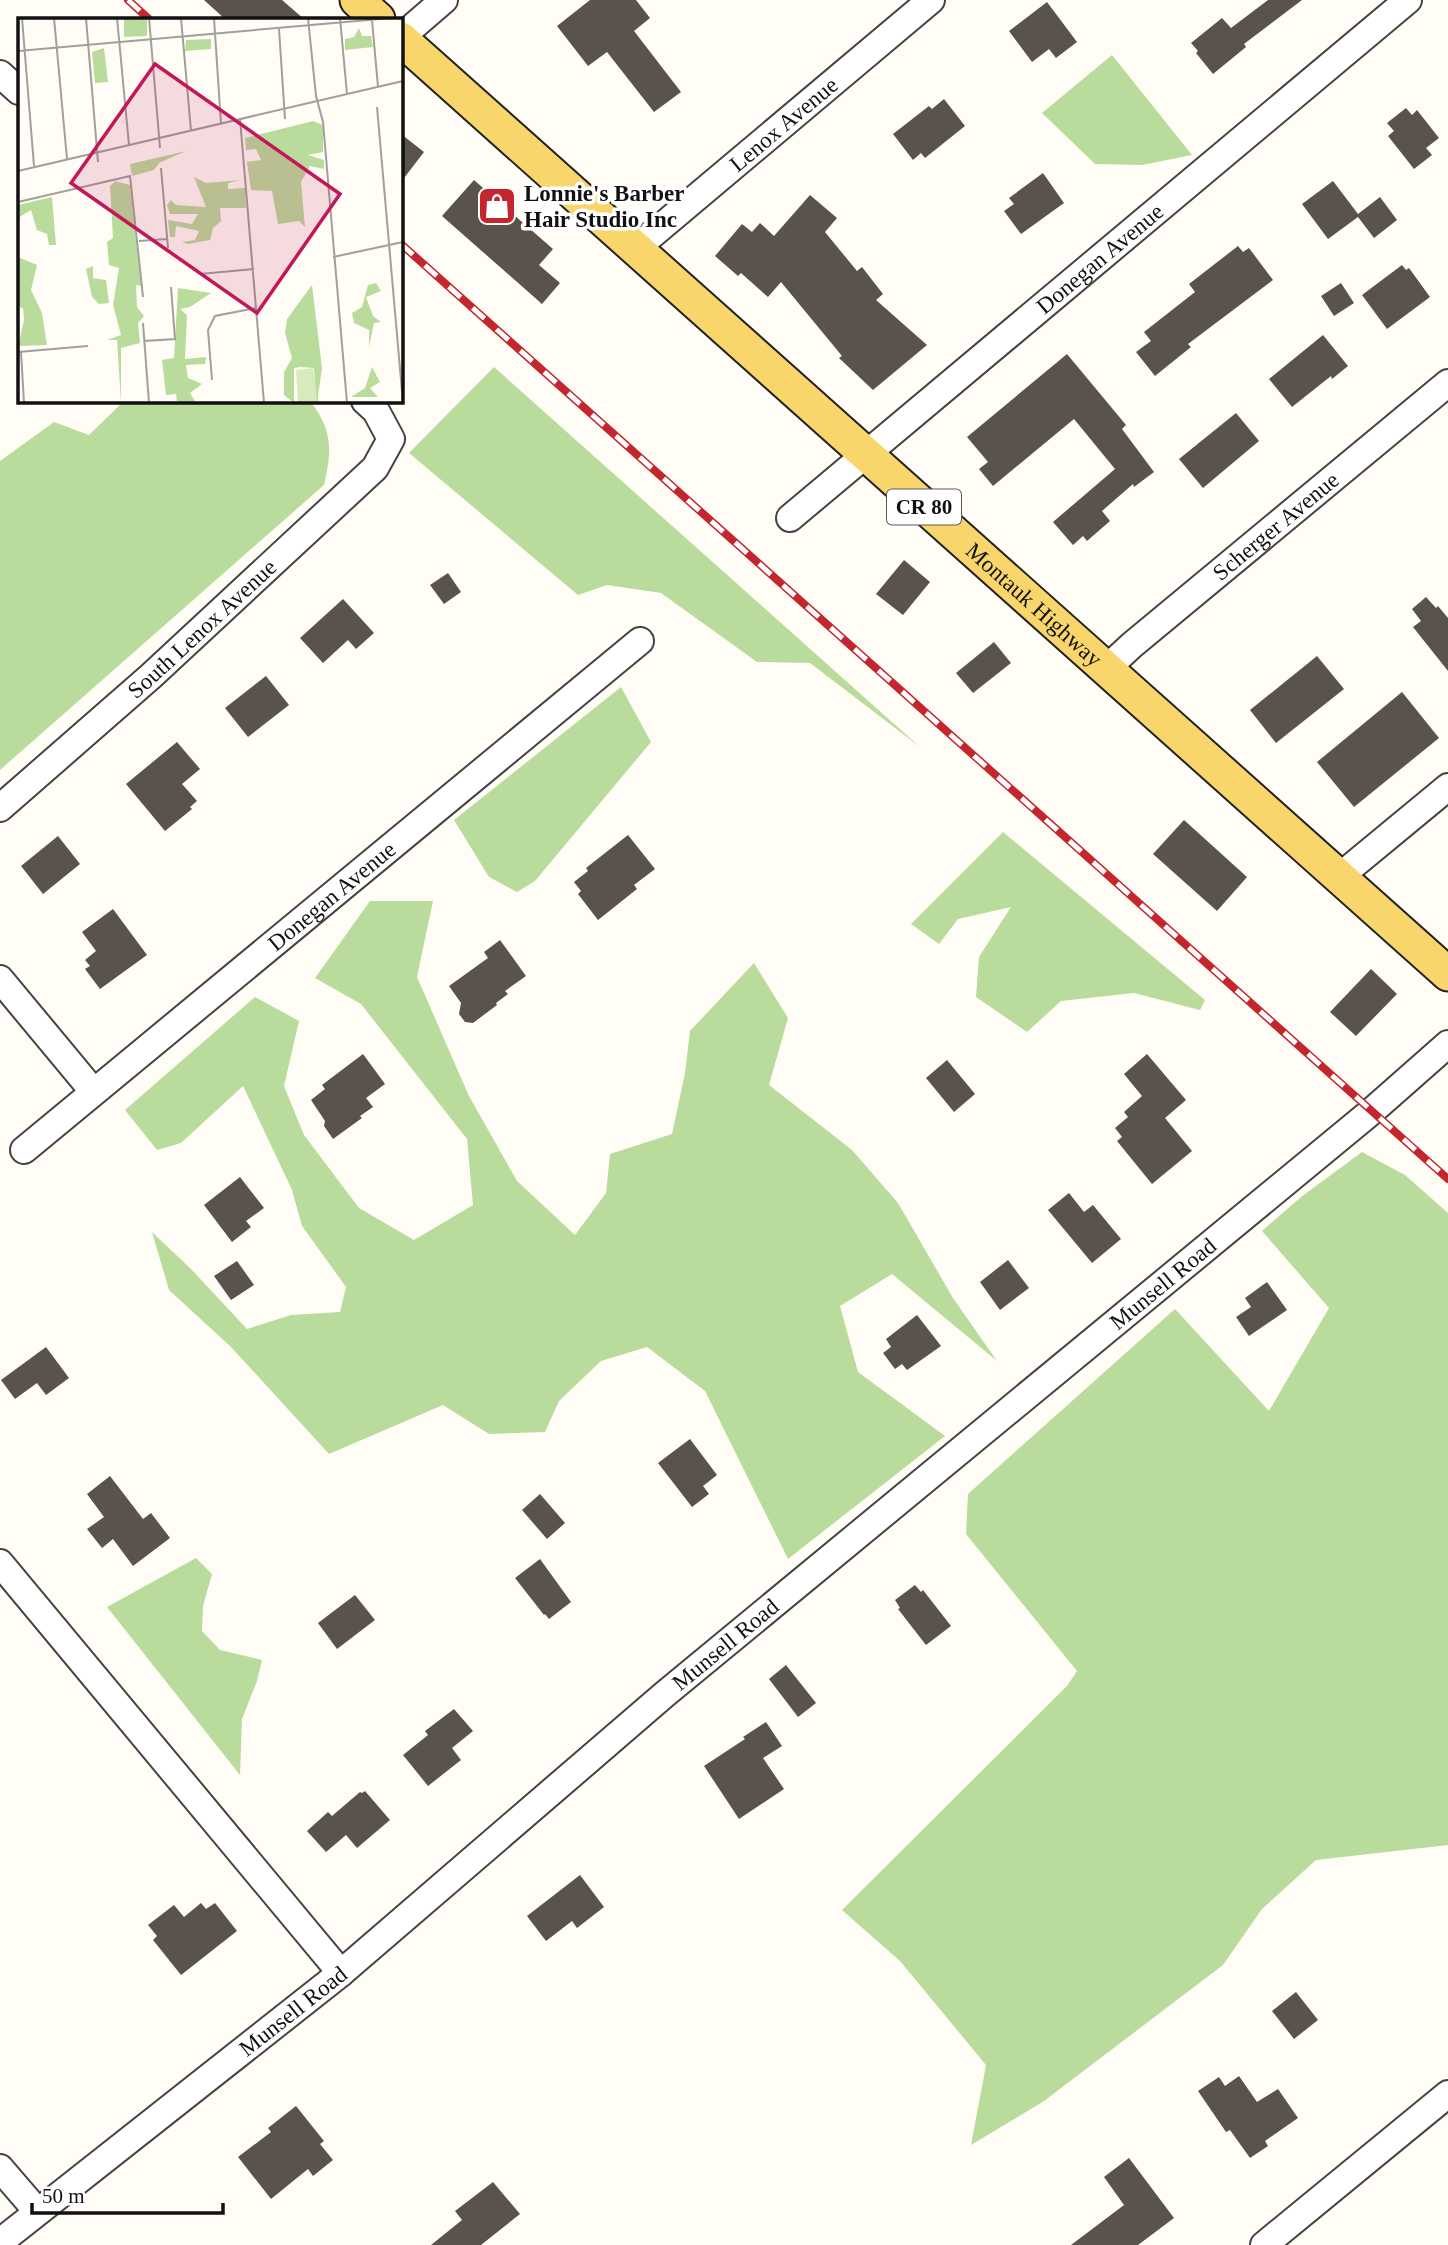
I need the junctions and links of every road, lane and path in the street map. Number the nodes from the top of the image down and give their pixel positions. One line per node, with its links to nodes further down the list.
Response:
1 (357, 0): 5 (main road)
2 (444, 0): 6 (street)
3 (931, 0): 10 (street, Lenox Avenue)
4 (1408, 0): 13 (street, Donegan Avenue)
5 (377, 18)
6 (402, 37)
7 (402, 39): 10 (main road, Montauk Highway / CR 80)
8 (0, 74): 9 (street)
9 (18, 89)
10 (635, 249): 13 (main road, Montauk Highway / CR 80)
11 (1448, 383): 16 (street, Scherger Avenue)
12 (366, 402): 18 (street, South Lenox Avenue)
13 (865, 454): 14 (street, Donegan Avenue); 16 (main road, Montauk Highway / CR 80)
14 (790, 518)
15 (640, 641): 23 (street, Donegan Avenue)
16 (1106, 669): 19 (main road, Montauk Highway / CR 80)
17 (1448, 787): 19 (street)
18 (0, 808)
19 (1339, 877): 20 (main road, Montauk Highway / CR 80)
20 (1448, 974)
21 (0, 979): 23 (street)
22 (1448, 1044): 26 (street, Munsell Road)
23 (93, 1091): 24 (street, Donegan Avenue)
24 (24, 1150)
25 (0, 1563): 26 (street)
26 (341, 1973): 29 (street, Munsell Road)
27 (1448, 2094): 31 (street)
28 (0, 2168): 29 (street)
29 (37, 2211): 30 (street, Munsell Road)
30 (0, 2242)
31 (1264, 2245)

